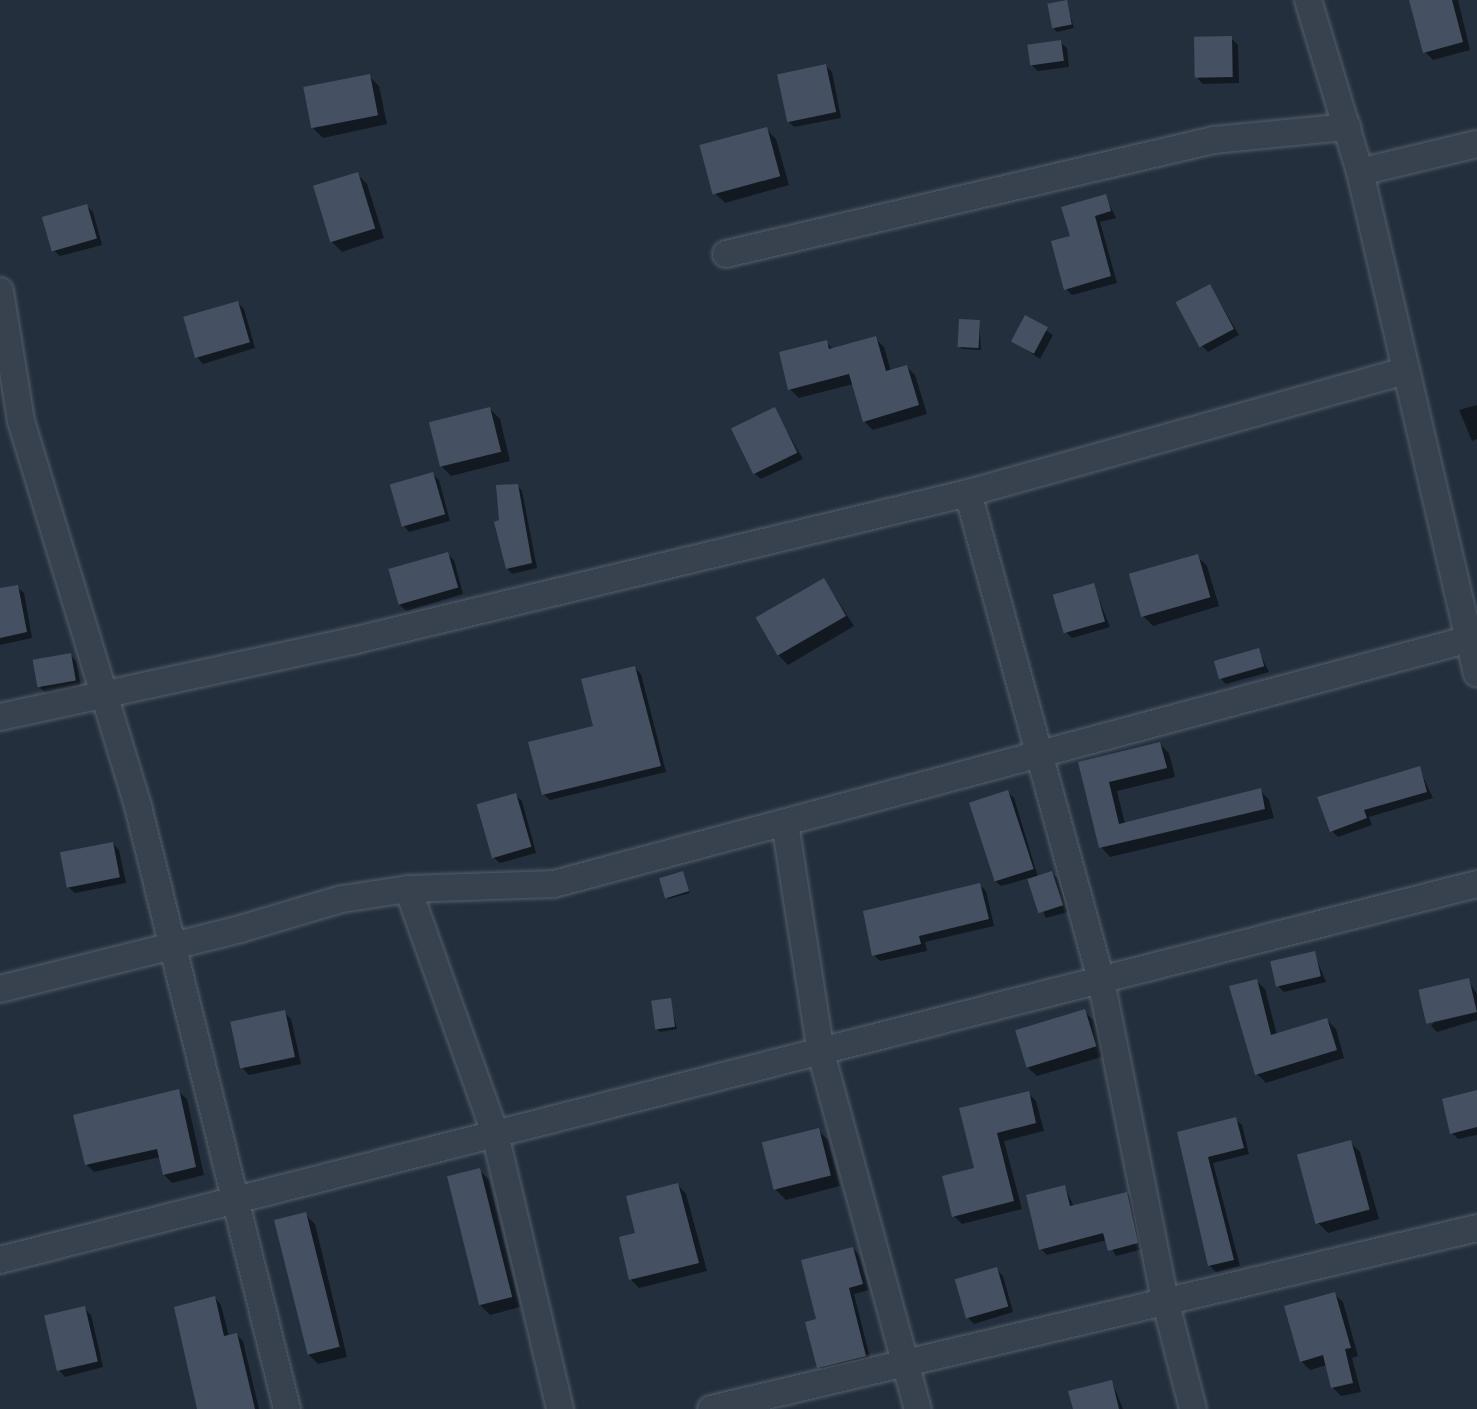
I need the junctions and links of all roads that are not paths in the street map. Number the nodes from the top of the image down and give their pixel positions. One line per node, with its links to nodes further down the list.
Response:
1 (1308, 0): 2 (street)
2 (1347, 127): 4 (street); 5 (street)
3 (1477, 144): 4 (street)
4 (1360, 172): 7 (street)
5 (726, 254)
6 (0, 291): 11 (street)
7 (1406, 370): 8 (street); 9 (street)
8 (968, 493): 11 (street); 13 (street)
9 (1473, 638): 10 (street); 13 (street)
10 (1477, 674)
11 (104, 694): 12 (street); 17 (street)
12 (0, 716)
13 (1042, 755): 14 (street); 18 (street)
14 (785, 823): 16 (street); 20 (street)
15 (1477, 884): 18 (street)
16 (408, 889): 17 (street); 21 (street)
17 (171, 946): 19 (street); 22 (street)
18 (1101, 980): 20 (street); 25 (street)
19 (0, 989)
20 (821, 1053): 21 (street); 26 (street)
21 (495, 1134): 22 (street); 28 (street)
22 (235, 1200): 24 (street); 27 (street)
23 (1477, 1227): 25 (street)
24 (0, 1260)
25 (1165, 1300): 26 (street); 31 (street)
26 (902, 1360): 29 (street); 30 (street)
27 (287, 1409)
28 (560, 1409)
29 (711, 1409)
30 (918, 1409)
31 (1193, 1409)

